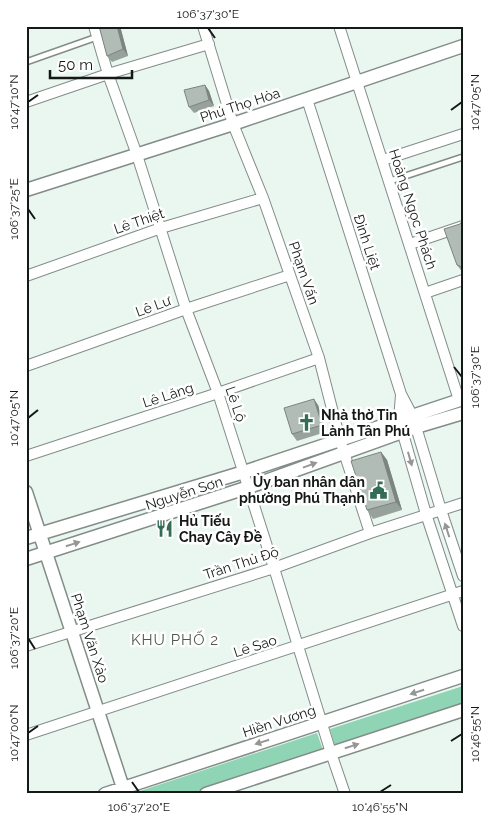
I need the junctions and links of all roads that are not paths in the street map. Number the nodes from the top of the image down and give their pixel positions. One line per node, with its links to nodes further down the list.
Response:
1 (94, 26): 4 (street, Lê Lộ)
2 (203, 26): 5 (street, Phạm Vấn)
3 (339, 26): 9 (street, Hoàng Ngọc Phách)
4 (97, 37): 7 (lane); 8 (street, Lê Lộ)
5 (209, 44): 8 (street); 12 (street, Phạm Vấn)
6 (463, 46): 9 (street, Phú Thọ Hòa)
7 (26, 62)
8 (108, 74): 11 (street); 14 (street, Lê Lộ)
9 (358, 82): 10 (street, Phú Thọ Hòa); 16 (street, Hoàng Ngọc Phách)
10 (307, 99): 12 (street, Phú Thọ Hòa); 31 (street, Đinh Liệt)
11 (26, 102)
12 (234, 124): 14 (street, Phú Thọ Hòa); 19 (street, Phạm Vấn)
13 (463, 134): 16 (street)
14 (137, 155): 18 (street, Phú Thọ Hòa); 21 (street, Lê Lộ)
15 (463, 157): 17 (lane)
16 (383, 160): 17 (street, Hoàng Ngọc Phách)
17 (390, 181): 22 (street, Hoàng Ngọc Phách)
18 (26, 190)
19 (263, 198): 21 (street, Lê Thiệt); 23 (street, Phạm Vấn)
20 (463, 226): 22 (street)
21 (161, 228): 24 (street, Lê Thiệt); 27 (street, Lê Lộ)
22 (410, 244): 26 (street, Hoàng Ngọc Phách)
23 (290, 275): 27 (street, Lê Lư); 28 (street, Phạm Vấn)
24 (26, 276)
25 (463, 280): 26 (street)
26 (425, 293): 32 (street, Hoàng Ngọc Phách)
27 (186, 308): 29 (street, Lê Lư); 30 (street, Lê Lộ)
28 (319, 358): 30 (street, Lê Lăng); 36 (street, Phạm Vấn)
29 (26, 366)
30 (218, 393): 38 (street, Lê Lăng); 39 (street, Lê Lộ)
31 (401, 394): 34 (street, Đinh Liệt); 35 (street, Đinh Liệt)
32 (461, 400): 34 (street, Nguyễn Sơn)
33 (463, 413): 34 (street, Nguyễn Sơn)
34 (414, 421): 35 (street, Nguyễn Sơn); 43 (street, Đinh Liệt)
35 (401, 426): 36 (street, Nguyễn Sơn); 37 (street, Nguyễn Sơn); 44 (street, Đinh Liệt, one-way to 44)
36 (340, 440): 37 (street, Phạm Vấn); 39 (street, Nguyễn Sơn)
37 (345, 452): 40 (street, Nguyễn Sơn, one-way to 37); 45 (street, Phạm Vấn)
38 (26, 456)
39 (244, 472): 40 (street, Lê Lộ); 46 (street, Nguyễn Sơn)
40 (249, 487): 48 (street, Nguyễn Sơn, one-way to 40); 50 (street, Lê Lộ)
41 (26, 492): 46 (street, Phạm Văn Xảo)
42 (463, 503): 43 (street, Trần Thủ Độ)
43 (441, 510): 44 (street, Trần Thủ Độ); 51 (street, Đinh Liệt, one-way to 43)
44 (426, 514): 45 (street, Trần Thủ Độ); 53 (street, Đinh Liệt)
45 (370, 532): 50 (street, Trần Thủ Độ)
46 (40, 534): 47 (street, Nguyễn Sơn); 48 (street, Phạm Văn Xảo)
47 (26, 538)
48 (47, 552): 49 (street, Nguyễn Sơn); 55 (street, Phạm Văn Xảo)
49 (26, 559)
50 (274, 568): 55 (street, Trần Thủ Độ); 57 (street, Lê Lộ)
51 (463, 576)
52 (463, 591): 53 (street, Lê Sao)
53 (452, 595): 54 (street, Đinh Liệt); 57 (street, Lê Sao)
54 (463, 626)
55 (72, 631): 56 (street, Trần Thủ Độ); 60 (street, Phạm Văn Xảo)
56 (26, 646)
57 (298, 646): 60 (street, Lê Sao); 61 (street, Lê Lộ)
58 (463, 676): 61 (street, Hiền Vương, one-way to 61)
59 (463, 710): 63 (street, one-way to 59)
60 (97, 711): 62 (street, Lê Sao); 64 (street, Phạm Văn Xảo)
61 (322, 723): 63 (street, Lê Lộ); 64 (street, Hiền Vương, one-way to 64)
62 (26, 735)
63 (331, 753): 66 (street); 67 (street, Lê Lộ)
64 (124, 791): 65 (street, Hiền Vương)
65 (105, 794)
66 (206, 794)
67 (345, 794)

